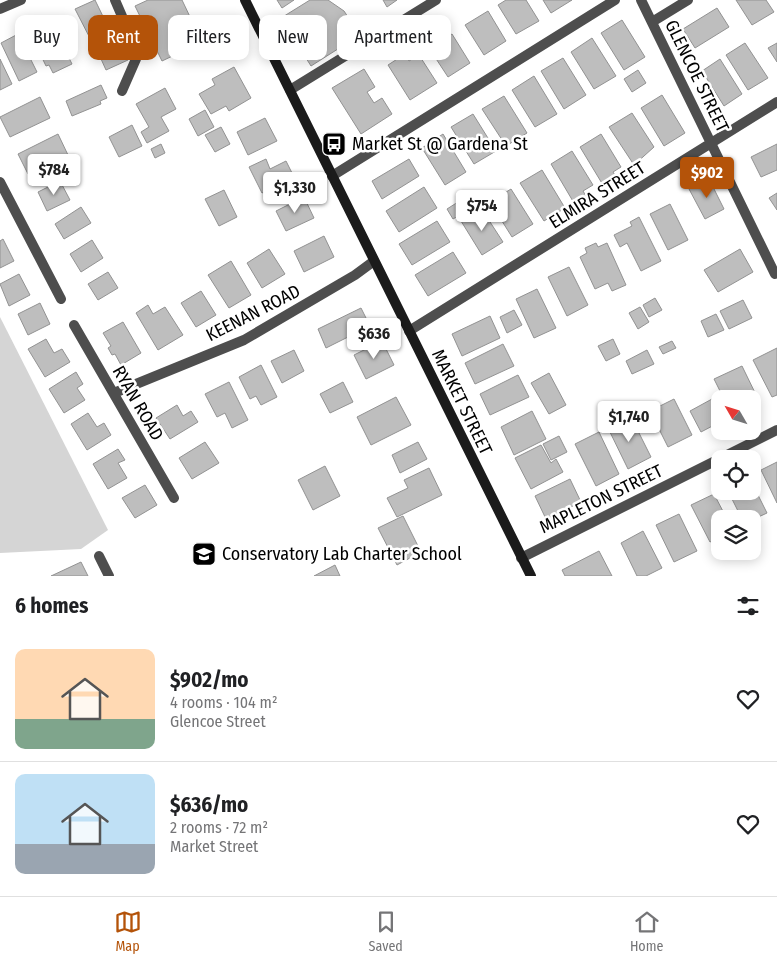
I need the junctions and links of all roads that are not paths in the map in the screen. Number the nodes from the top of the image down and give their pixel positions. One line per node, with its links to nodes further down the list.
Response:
1 (21, 0): 8 (street)
2 (115, 0): 11 (street)
3 (245, 0): 10 (main road, MARKET STREET)
4 (436, 0): 10 (street)
5 (615, 0): 14 (street)
6 (641, 0): 9 (street, GLENCOE STREET)
7 (688, 0): 9 (street)
8 (0, 9)
9 (652, 22): 13 (street, GLENCOE STREET)
10 (290, 90): 14 (main road, MARKET STREET)
11 (122, 91)
12 (777, 102): 13 (street, ELMIRA STREET)
13 (711, 143): 17 (street, GLENCOE STREET); 20 (street, ELMIRA STREET)
14 (332, 176): 16 (main road, MARKET STREET)
15 (0, 182): 18 (street)
16 (374, 261): 20 (main road, MARKET STREET); 21 (street, KEENAN ROAD)
17 (775, 274)
18 (61, 299)
19 (74, 325): 21 (street, RYAN ROAD)
20 (409, 331): 25 (main road, MARKET STREET)
21 (114, 393): 23 (street, RYAN ROAD)
22 (777, 430): 25 (street, MAPLETON STREET)
23 (174, 498)
24 (99, 556): 26 (street)
25 (521, 558): 27 (main road, MARKET STREET)
26 (108, 576)
27 (531, 576)

